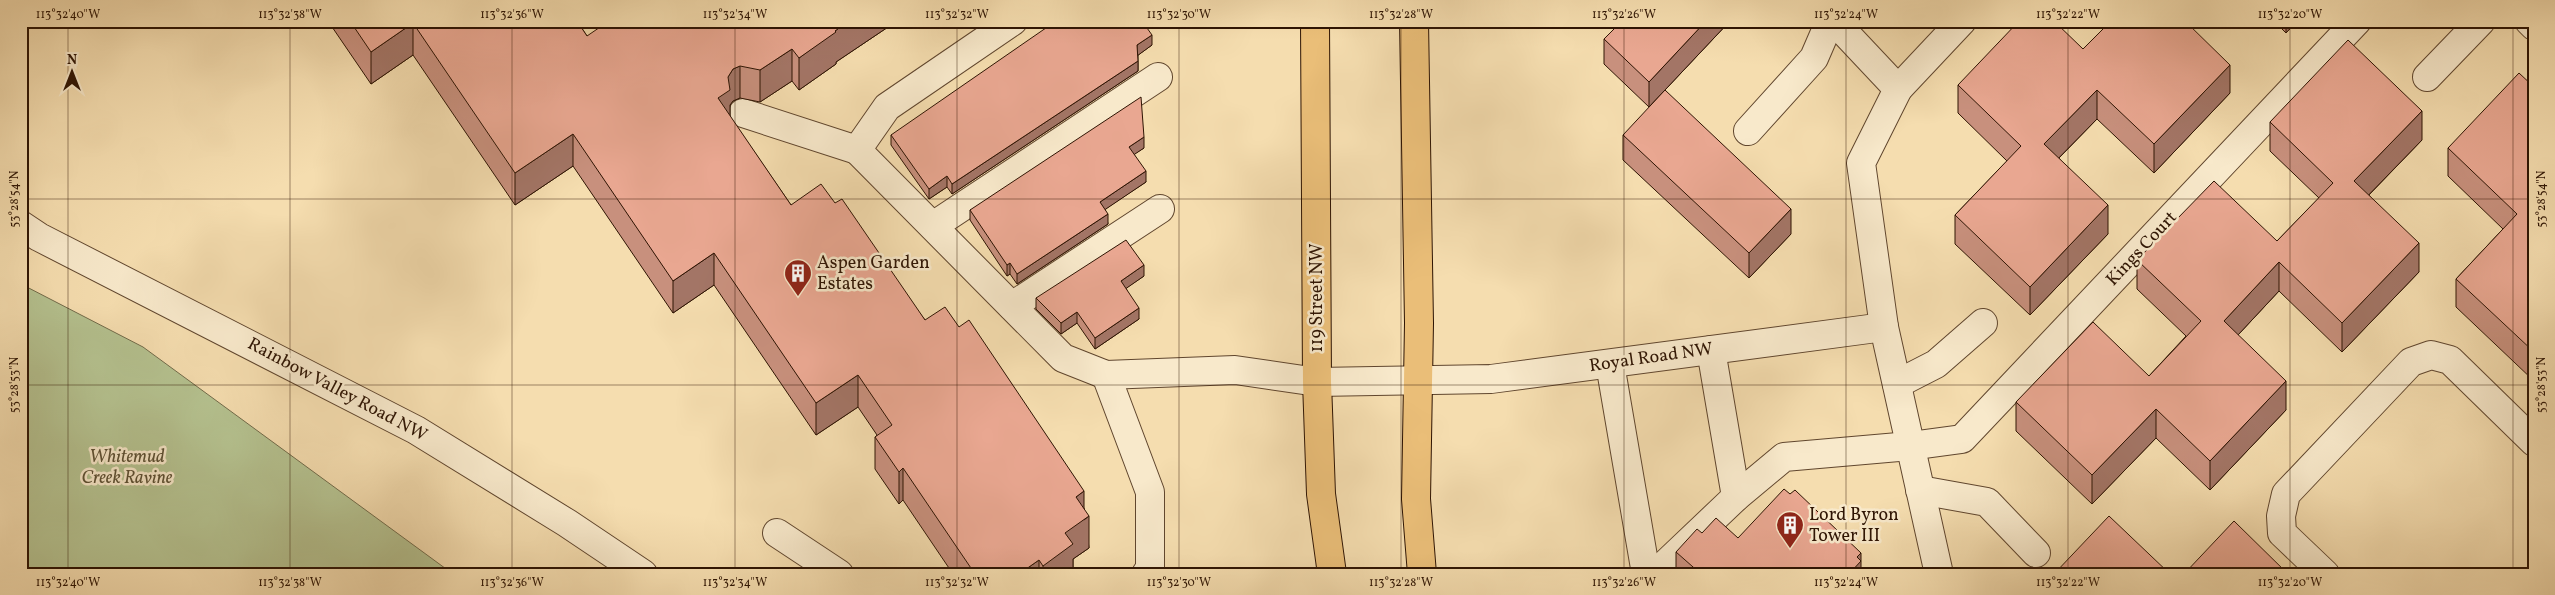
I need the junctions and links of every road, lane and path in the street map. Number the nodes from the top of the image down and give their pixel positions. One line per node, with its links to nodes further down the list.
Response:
1 (1013, 21): 16 (street)
2 (1314, 21): 27 (main road, 119 Street NW)
3 (1414, 21): 26 (main road)
4 (1830, 21): 15 (street)
5 (1834, 21): 13 (street)
6 (1962, 21): 13 (street)
7 (2357, 21): 30 (street, Kings Court)
8 (2481, 21): 12 (street)
9 (2528, 21): 10 (street)
10 (2534, 26)
11 (1158, 77): 19 (street)
12 (2427, 77)
13 (1898, 89): 22 (street)
14 (743, 114): 16 (street)
15 (1748, 131)
16 (858, 150): 19 (street)
17 (1160, 209): 20 (street)
18 (21, 225): 35 (street, Rainbow Valley Road NW)
19 (933, 226): 20 (street)
20 (1012, 306): 25 (street)
21 (1983, 323): 28 (street)
22 (1884, 327): 23 (street, Royal Road NW); 28 (street)
23 (1711, 350): 24 (street, Royal Road NW); 32 (street)
24 (1610, 364): 26 (street, Royal Road NW); 40 (street)
25 (1106, 375): 27 (street, Royal Road NW); 37 (street)
26 (1416, 381): 27 (street, Royal Road NW); 39 (main road)
27 (1317, 382): 38 (main road, 119 Street NW)
28 (1897, 384): 30 (street)
29 (2534, 442): 43 (street)
30 (1910, 446): 31 (street); 32 (street, Kings Court)
31 (1920, 490): 34 (street); 42 (street)
32 (1736, 497): 41 (street, Kings Court)
33 (778, 533): 36 (street)
34 (2036, 553)
35 (643, 574)
36 (839, 574)
37 (1146, 574)
38 (1332, 574)
39 (1422, 574)
40 (1646, 574)
41 (1655, 574)
42 (1939, 574)
43 (2325, 574)

